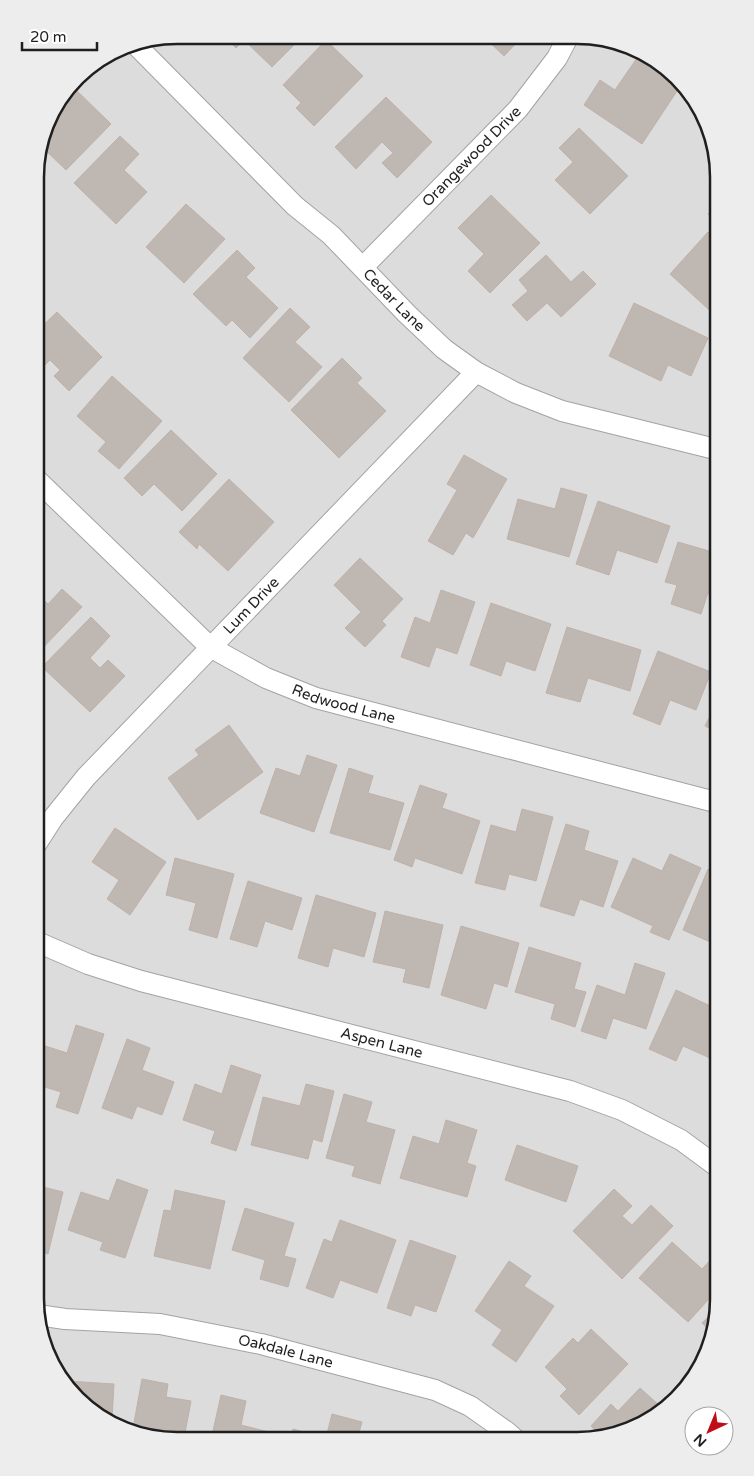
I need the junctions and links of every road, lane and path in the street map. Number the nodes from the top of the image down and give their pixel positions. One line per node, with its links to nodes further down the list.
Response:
1 (565, 44): 3 (street, Orangewood Drive)
2 (139, 49): 3 (street, Cedar Lane)
3 (363, 267): 4 (street, Cedar Lane)
4 (476, 372): 5 (street, Cedar Lane); 7 (street, Lum Drive)
5 (710, 448)
6 (44, 486): 7 (street, Redwood Lane)
7 (210, 647): 8 (street, Redwood Lane); 9 (street, Lum Drive)
8 (710, 801)
9 (44, 833)
10 (44, 946): 11 (street, Aspen Lane)
11 (710, 1161)
12 (45, 1316): 13 (street, Oakdale Lane)
13 (507, 1432)

